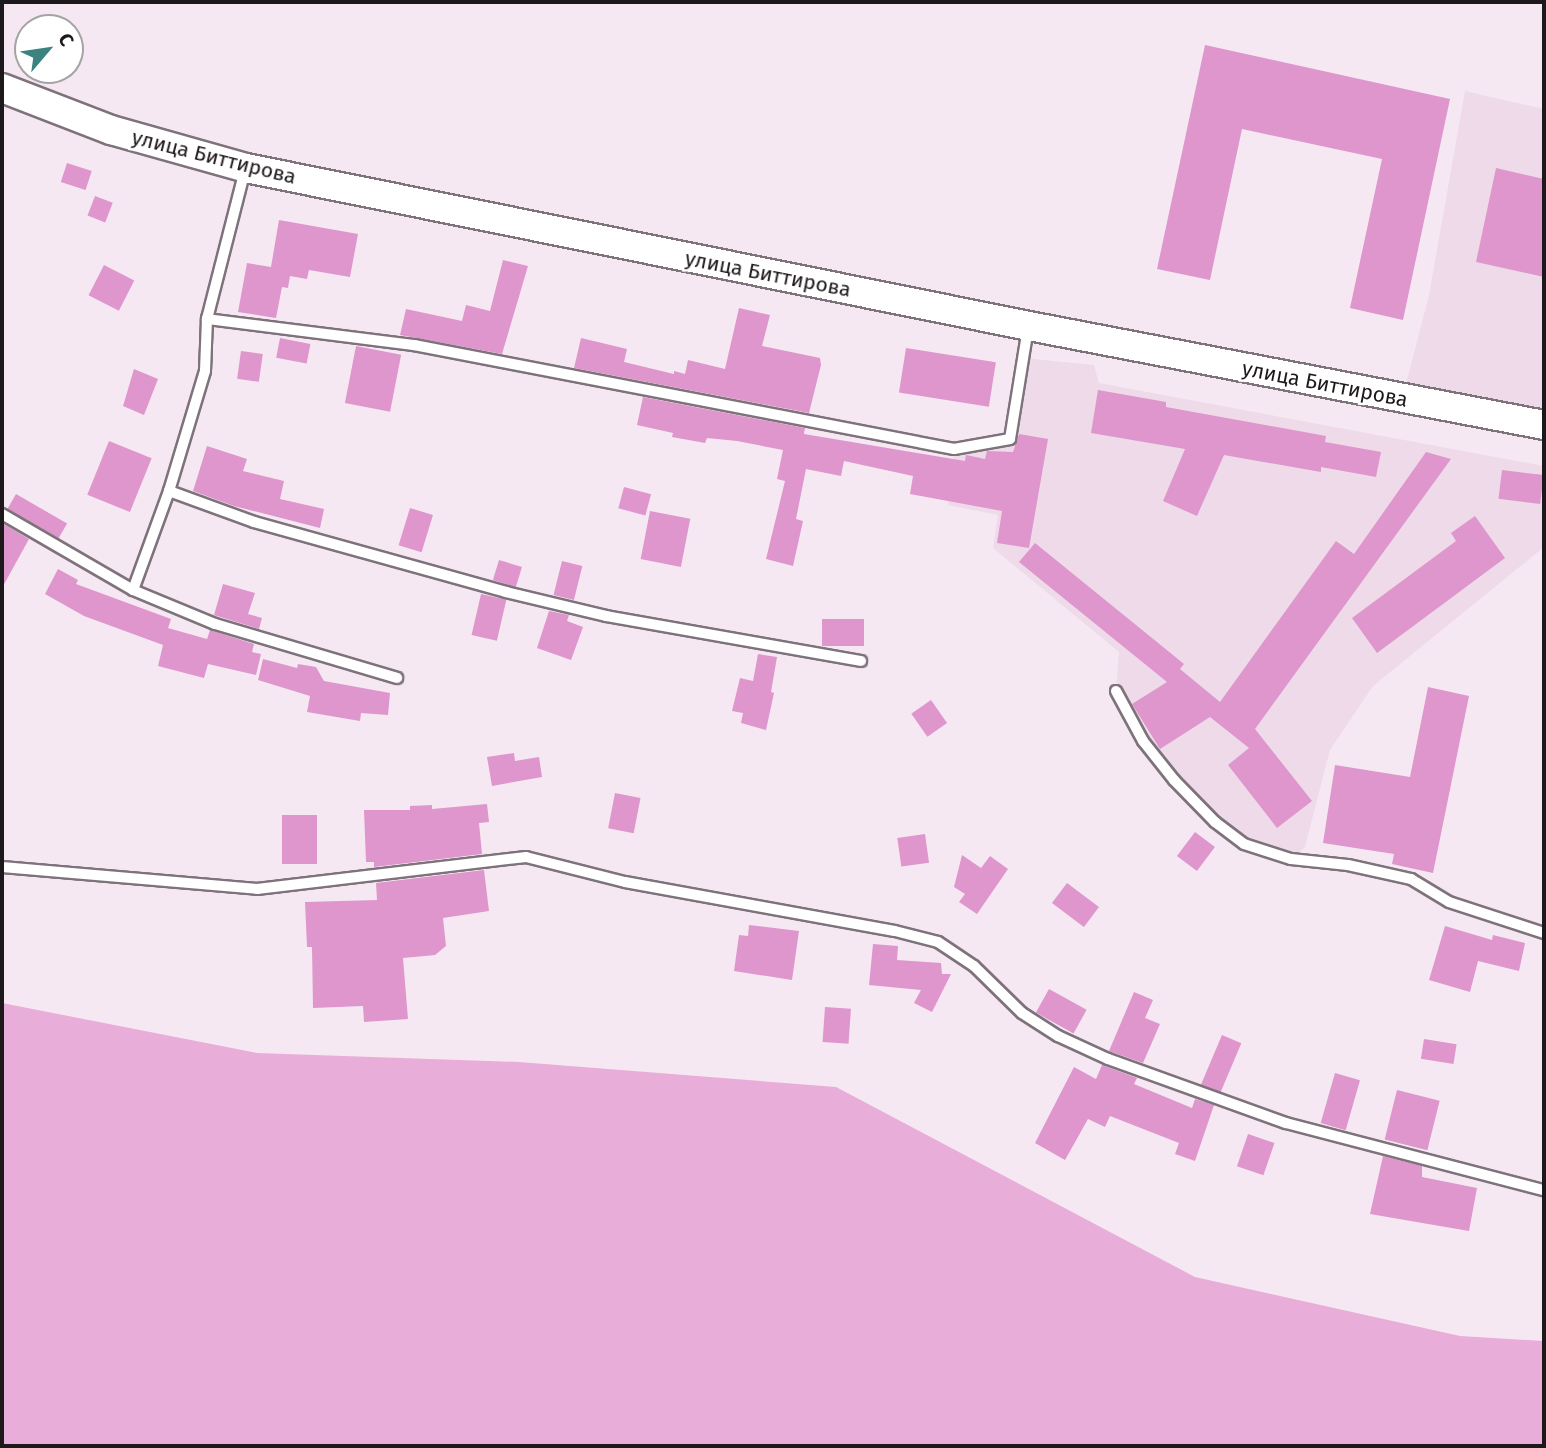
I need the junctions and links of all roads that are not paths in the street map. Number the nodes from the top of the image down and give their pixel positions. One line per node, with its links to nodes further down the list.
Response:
1 (2, 88): 2 (street, улица Биттирова)
2 (246, 168): 3 (lane); 4 (street, улица Биттирова)
3 (206, 319): 4 (lane); 6 (lane)
4 (1029, 326): 5 (street, улица Биттирова)
5 (1544, 425)
6 (169, 491): 8 (lane); 9 (lane)
7 (2, 514): 8 (lane)
8 (133, 590): 10 (lane)
9 (861, 661)
10 (397, 678)
11 (1116, 691): 13 (lane)
12 (2, 867): 14 (lane)
13 (1544, 933)
14 (1544, 1190)

